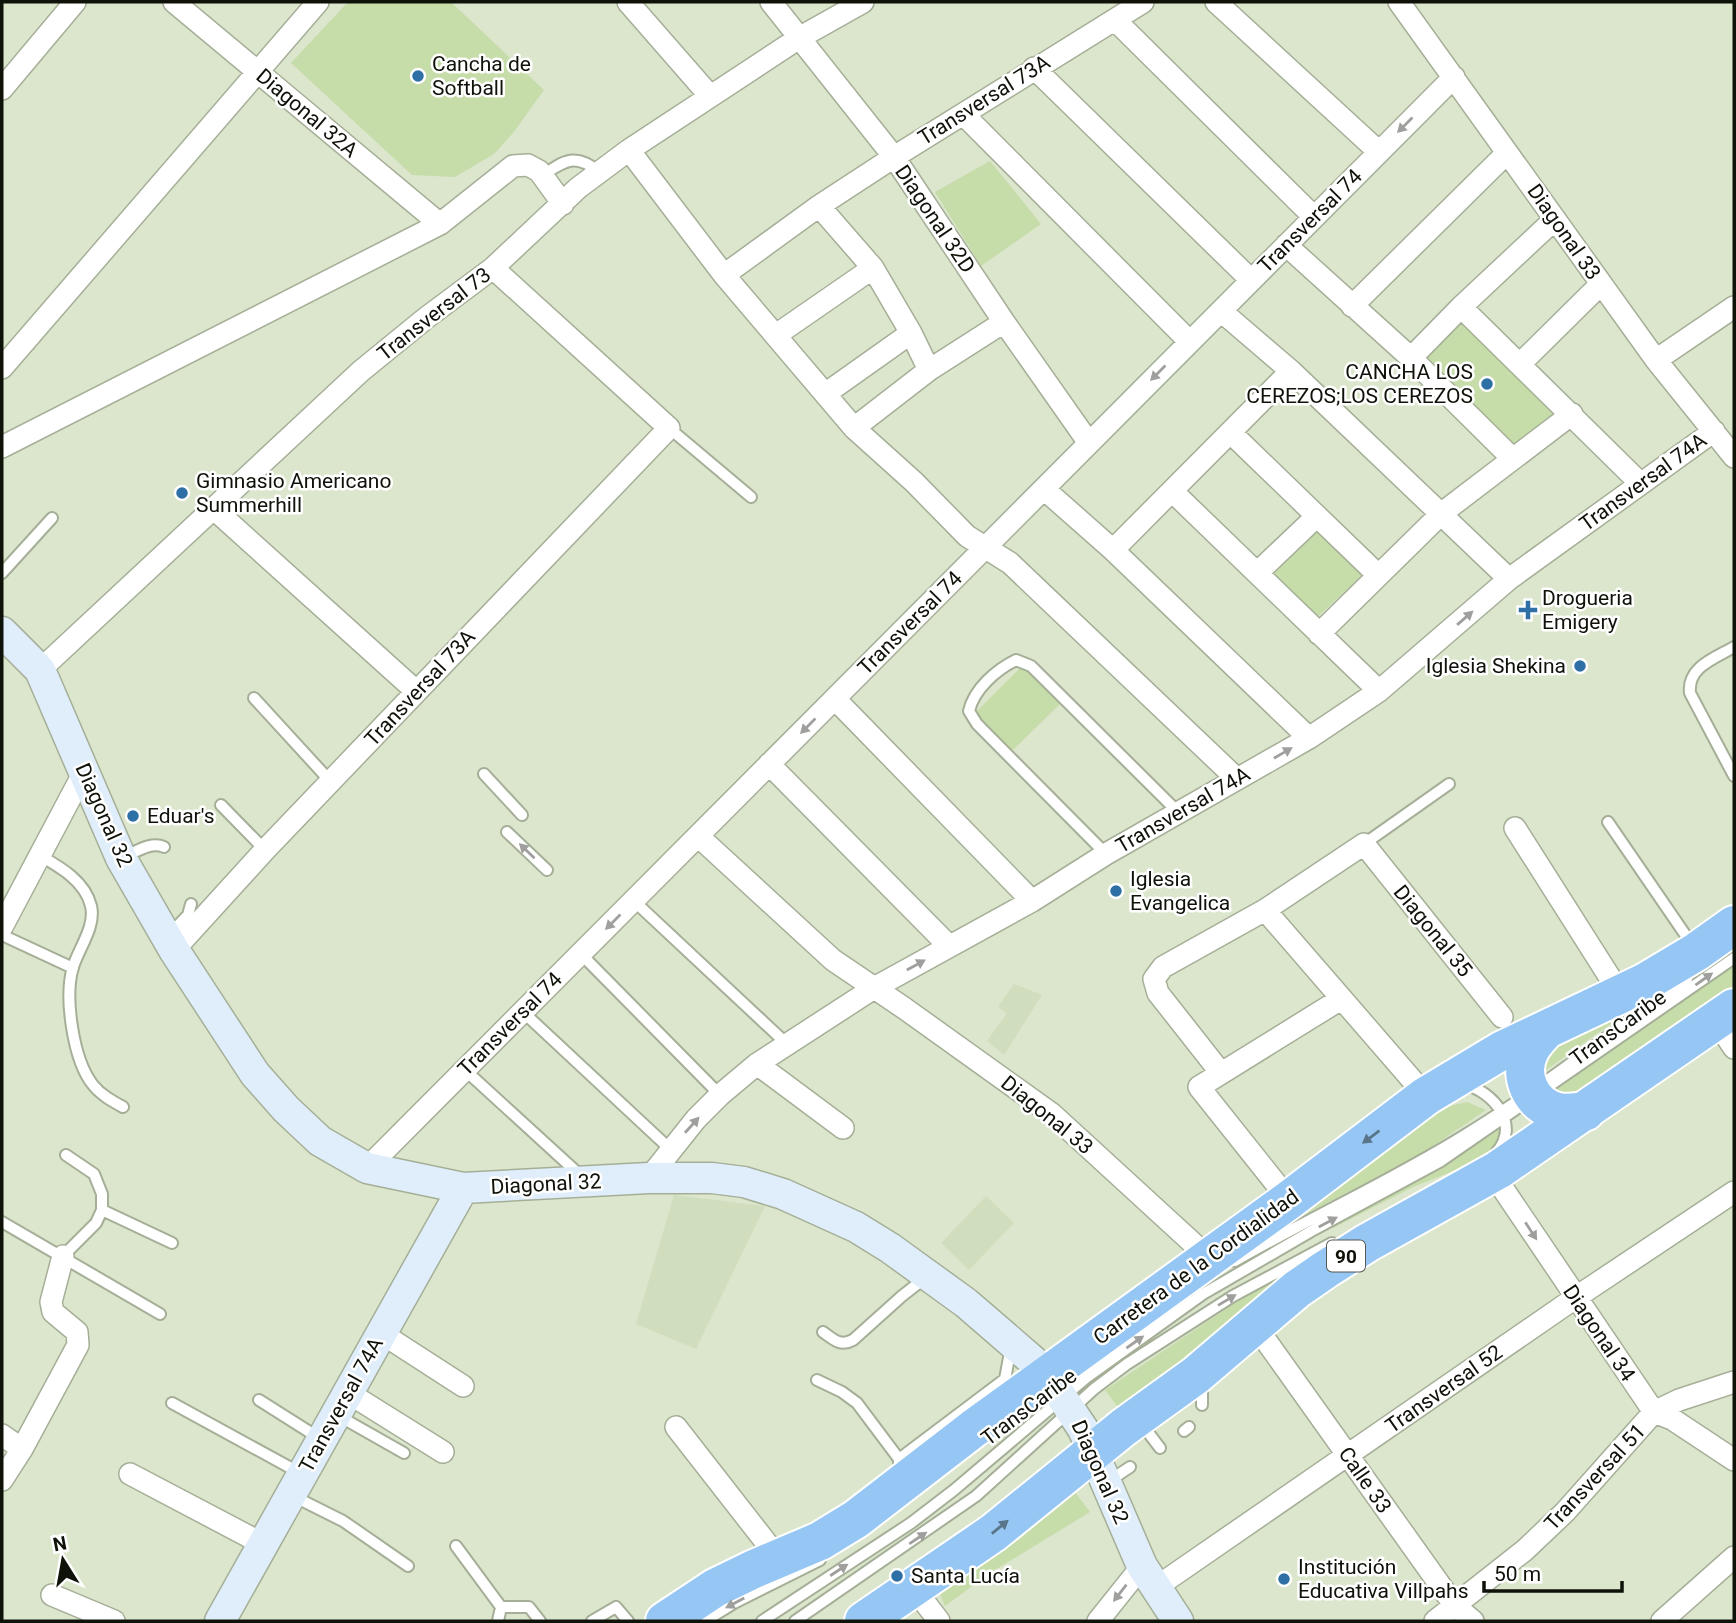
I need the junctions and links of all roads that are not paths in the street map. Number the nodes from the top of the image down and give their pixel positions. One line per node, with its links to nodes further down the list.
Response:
1 (75, 2): 15 (street)
2 (174, 2): 13 (street, Diagonal 32A)
3 (628, 2): 16 (street)
4 (771, 2): 11 (street, Diagonal 32D)
5 (863, 2): 11 (street, Transversal 73)
6 (1143, 2): 10 (street, Transversal 73A)
7 (1216, 2): 19 (street)
8 (1399, 2): 14 (street, Diagonal 33)
9 (310, 4): 13 (street)
10 (1115, 20): 12 (street, Transversal 73A); 26 (street)
11 (799, 38): 16 (street, Transversal 73); 21 (street, Diagonal 32D)
12 (1034, 68): 17 (street, Transversal 73A); 33 (street)
13 (258, 72): 28 (street, Diagonal 32A); 46 (street)
14 (1454, 77): 19 (street, Transversal 74, one-way to 19); 20 (street, Diagonal 33)
15 (2, 89)
16 (710, 96): 18 (street, Transversal 73)
17 (963, 114): 21 (street, Transversal 73A); 42 (street)
18 (629, 150): 22 (street, Transversal 73); 32 (street)
19 (1379, 152): 26 (street, Transversal 74)
20 (1507, 153): 27 (street, Diagonal 33); 35 (street)
21 (894, 157): 25 (street, Transversal 73A); 39 (street, Diagonal 32D)
22 (598, 172): 23 (lane); 24 (street, Transversal 73)
23 (543, 175): 24 (street); 28 (street)
24 (562, 204): 30 (street, Transversal 73)
25 (819, 206): 31 (street); 32 (street, Transversal 73A)
26 (1314, 217): 29 (street, Transversal 74)
27 (1555, 219): 34 (street, Diagonal 33); 36 (street)
28 (440, 224): 56 (street)
29 (1286, 245): 33 (street, Transversal 74); 35 (street)
30 (493, 268): 51 (street); 63 (street, Transversal 73)
31 (873, 268): 40 (street); 41 (street)
32 (723, 275): 41 (street)
33 (1251, 280): 38 (street, Transversal 74)
34 (1601, 284): 44 (street, Diagonal 33); 45 (street)
35 (1352, 306): 43 (street)
36 (1461, 307): 43 (street); 45 (street)
37 (1734, 307): 44 (street)
38 (1221, 311): 42 (street, Transversal 74); 48 (street)
39 (1004, 323): 47 (street); 55 (street, Diagonal 32D)
40 (911, 333): 47 (street); 49 (street)
41 (776, 335): 49 (street)
42 (1190, 342): 55 (street, Transversal 74, one-way to 55)
43 (1411, 358): 58 (street)
44 (1656, 360): 53 (street, Diagonal 33)
45 (1520, 364): 50 (street)
46 (2, 368)
47 (929, 370): 52 (street)
48 (1291, 371): 54 (street); 64 (street)
49 (825, 394): 52 (street)
50 (1572, 414): 58 (street); 59 (street)
51 (669, 428): 62 (lane); 77 (street, Transversal 73A)
52 (854, 428): 67 (street)
53 (1714, 431): 57 (street, Diagonal 33); 59 (street, Transversal 74A)
54 (1231, 433): 61 (street); 65 (street)
55 (1089, 443): 60 (street, Transversal 74)
56 (2, 447)
57 (1734, 457)
58 (1512, 458): 64 (street)
59 (1640, 483): 72 (street, Transversal 74A)
60 (1044, 489): 67 (street, Transversal 74); 68 (street)
61 (1172, 491): 68 (street); 70 (street)
62 (751, 497)
63 (214, 509): 76 (street, Transversal 73); 77 (street)
64 (1442, 513): 71 (street); 72 (street)
65 (1317, 516): 70 (street); 71 (street)
66 (52, 518): 69 (lane)
67 (985, 548): 80 (street, Transversal 74); 86 (street)
68 (1113, 551): 81 (street)
69 (2, 573)
70 (1256, 573): 74 (street)
71 (1378, 575): 74 (street)
72 (1509, 579): 78 (street, Transversal 74A, one-way to 72)
73 (2, 632): 76 (street, Diagonal 32)
74 (1319, 634): 78 (street)
75 (1734, 647): 85 (lane)
76 (40, 670): 83 (street, Diagonal 32)
77 (416, 691): 87 (street, Transversal 73A)
78 (1379, 691): 81 (street, Transversal 74A)
79 (254, 698): 87 (lane)
80 (835, 698): 82 (street, Transversal 74, one-way to 82); 104 (street)
81 (1309, 738): 86 (street, Transversal 74A, one-way to 81)
82 (769, 764): 95 (street, Transversal 74); 112 (street)
83 (84, 772): 100 (street); 101 (street, Diagonal 32)
84 (484, 774): 91 (lane)
85 (1734, 776)
86 (1237, 779): 90 (street, Transversal 74A)
87 (331, 782): 98 (street, Transversal 73A)
88 (1449, 784): 96 (lane)
89 (221, 805): 98 (lane)
90 (1179, 813): 99 (street, Transversal 74A); 99 (lane)
91 (522, 815)
92 (1608, 822): 113 (lane)
93 (1516, 828): 118 (street)
94 (508, 832): 102 (lane, one-way to 94)
95 (698, 836): 103 (street, Transversal 74); 117 (street, Diagonal 33)
96 (1364, 844): 106 (street); 121 (street, Diagonal 35)
97 (164, 847): 101 (lane)
98 (265, 850): 110 (street, Transversal 73A)
99 (1106, 854): 104 (street, Transversal 74A)
100 (39, 855): 108 (street); 116 (lane)
101 (121, 858): 110 (street, Diagonal 32)
102 (547, 870)
103 (634, 901): 114 (street, Transversal 74, one-way to 114); 124 (lane)
104 (1032, 901): 112 (street, Transversal 74A)
105 (191, 904): 110 (lane)
106 (1265, 910): 119 (street); 127 (street)
107 (1734, 925): 113 (highway, Carretera de la Cordialidad)
108 (2, 927)
109 (2, 935): 116 (lane)
110 (170, 944): 136 (street, Diagonal 32)
111 (1734, 945): 130 (lane, TransCaribe)
112 (949, 946): 117 (street, Transversal 74A, one-way to 112)
113 (1696, 952): 118 (highway, Carretera de la Cordialidad)
114 (581, 954): 120 (street, Transversal 74); 128 (lane)
115 (1734, 958): 130 (lane, TransCaribe, one-way to 115)
116 (73, 968): 131 (lane)
117 (874, 988): 124 (street, Transversal 74A); 148 (street, Diagonal 33)
118 (1621, 995): 123 (highway, Carretera de la Cordialidad)
119 (1341, 999): 127 (street); 129 (street)
120 (523, 1012): 126 (street, Transversal 74); 134 (lane)
121 (1502, 1017)
122 (1728, 1026): 132 (highway, 90)
123 (1547, 1029): 129 (highway, Carretera de la Cordialidad); 130 (highway)
124 (788, 1045): 125 (street, Transversal 74A)
125 (757, 1064): 128 (street, Transversal 74A); 133 (street)
126 (465, 1070): 136 (street, Transversal 74); 139 (lane)
127 (1221, 1073): 142 (street)
128 (720, 1095): 134 (street, Transversal 74A, one-way to 128)
129 (1426, 1096): 130 (lane); 142 (highway, Carretera de la Cordialidad, one-way to 142)
130 (1517, 1105): 132 (highway); 137 (lane); 148 (lane, TransCaribe); 159 (lane, TransCaribe, one-way to 130)
131 (123, 1107)
132 (1586, 1111): 137 (highway, 90)
133 (843, 1128)
134 (670, 1149): 138 (street, Transversal 74A)
135 (66, 1155): 143 (lane)
136 (367, 1168): 140 (street, Diagonal 32)
137 (1491, 1169): 150 (street, Diagonal 34, one-way to 150); 154 (highway); 160 (highway, 90)
138 (649, 1178): 139 (street, Diagonal 32); 149 (street, Diagonal 32)
139 (589, 1182): 140 (street, Diagonal 32)
140 (463, 1188): 153 (street, Transversal 74A)
141 (1734, 1192): 150 (street, Transversal 52)
142 (1289, 1200): 148 (highway, Carretera de la Cordialidad)
143 (102, 1210): 146 (lane); 147 (lane)
144 (2, 1222): 147 (lane)
145 (1340, 1239): 159 (lane, TransCaribe, one-way to 145)
146 (172, 1243)
147 (63, 1256): 151 (lane); 170 (street)
148 (1215, 1266): 159 (highway, Carretera de la Cordialidad)
149 (929, 1275): 152 (lane); 155 (street, Diagonal 32)
150 (1575, 1298): 164 (street, Diagonal 34); 173 (street, Transversal 52)
151 (160, 1314)
152 (823, 1332)
153 (381, 1333): 158 (street); 163 (street, Transversal 74A)
154 (1262, 1335): 160 (highway); 173 (street, Calle 33)
155 (1012, 1343): 159 (street, Diagonal 32); 176 (lane)
156 (817, 1380): 176 (lane)
157 (1734, 1382): 164 (street, Transversal 51)
158 (463, 1385)
159 (1059, 1389): 175 (street, Diagonal 32); 176 (highway, Carretera de la Cordialidad); 199 (lane, TransCaribe, one-way to 159); 200 (lane, TransCaribe, one-way to 159)
160 (1199, 1390): 165 (highway, 90)
161 (259, 1400): 168 (lane)
162 (172, 1403): 179 (lane)
163 (341, 1403): 168 (street, Transversal 74A); 171 (street); 172 (lane)
164 (1654, 1412): 174 (street, Diagonal 34); 189 (street, Transversal 51)
165 (1138, 1418): 169 (lane); 175 (highway, 90)
166 (676, 1427): 184 (street)
167 (2, 1435): 170 (street)
168 (321, 1440): 179 (street, Transversal 74A)
169 (1160, 1448)
170 (22, 1449): 178 (street)
171 (443, 1452)
172 (404, 1453)
173 (1348, 1456): 186 (street, Transversal 52); 189 (street, Calle 33)
174 (1734, 1460)
175 (1110, 1467): 186 (street, Diagonal 32); 187 (highway, 90, one-way to 175)
176 (899, 1473): 184 (highway, Carretera de la Cordialidad)
177 (130, 1474): 180 (street)
178 (2, 1480)
179 (296, 1485): 180 (street, Transversal 74A); 185 (lane)
180 (263, 1544): 192 (street, Transversal 74A)
181 (456, 1546): 190 (lane)
182 (1734, 1556): 207 (street)
183 (826, 1557): 198 (lane, one-way to 198)
184 (779, 1559): 197 (highway, Carretera de la Cordialidad)
185 (408, 1566)
186 (1149, 1577): 203 (street, Transversal 52, one-way to 203); 204 (street, Diagonal 32)
187 (913, 1587): 201 (highway, 90); 202 (street)
188 (52, 1595): 191 (street)
189 (1455, 1606): 205 (street, Transversal 51); 206 (street, Calle 33)
190 (501, 1607): 193 (lane); 194 (lane)
191 (114, 1621)
192 (220, 1621)
193 (498, 1621)
194 (540, 1621)
195 (592, 1621): 196 (lane)
196 (628, 1621)
197 (665, 1621)
198 (705, 1621)
199 (762, 1621)
200 (795, 1621)
201 (863, 1621)
202 (939, 1621)
203 (1098, 1621)
204 (1178, 1621)
205 (1435, 1621)
206 (1473, 1621)
207 (1662, 1621)

